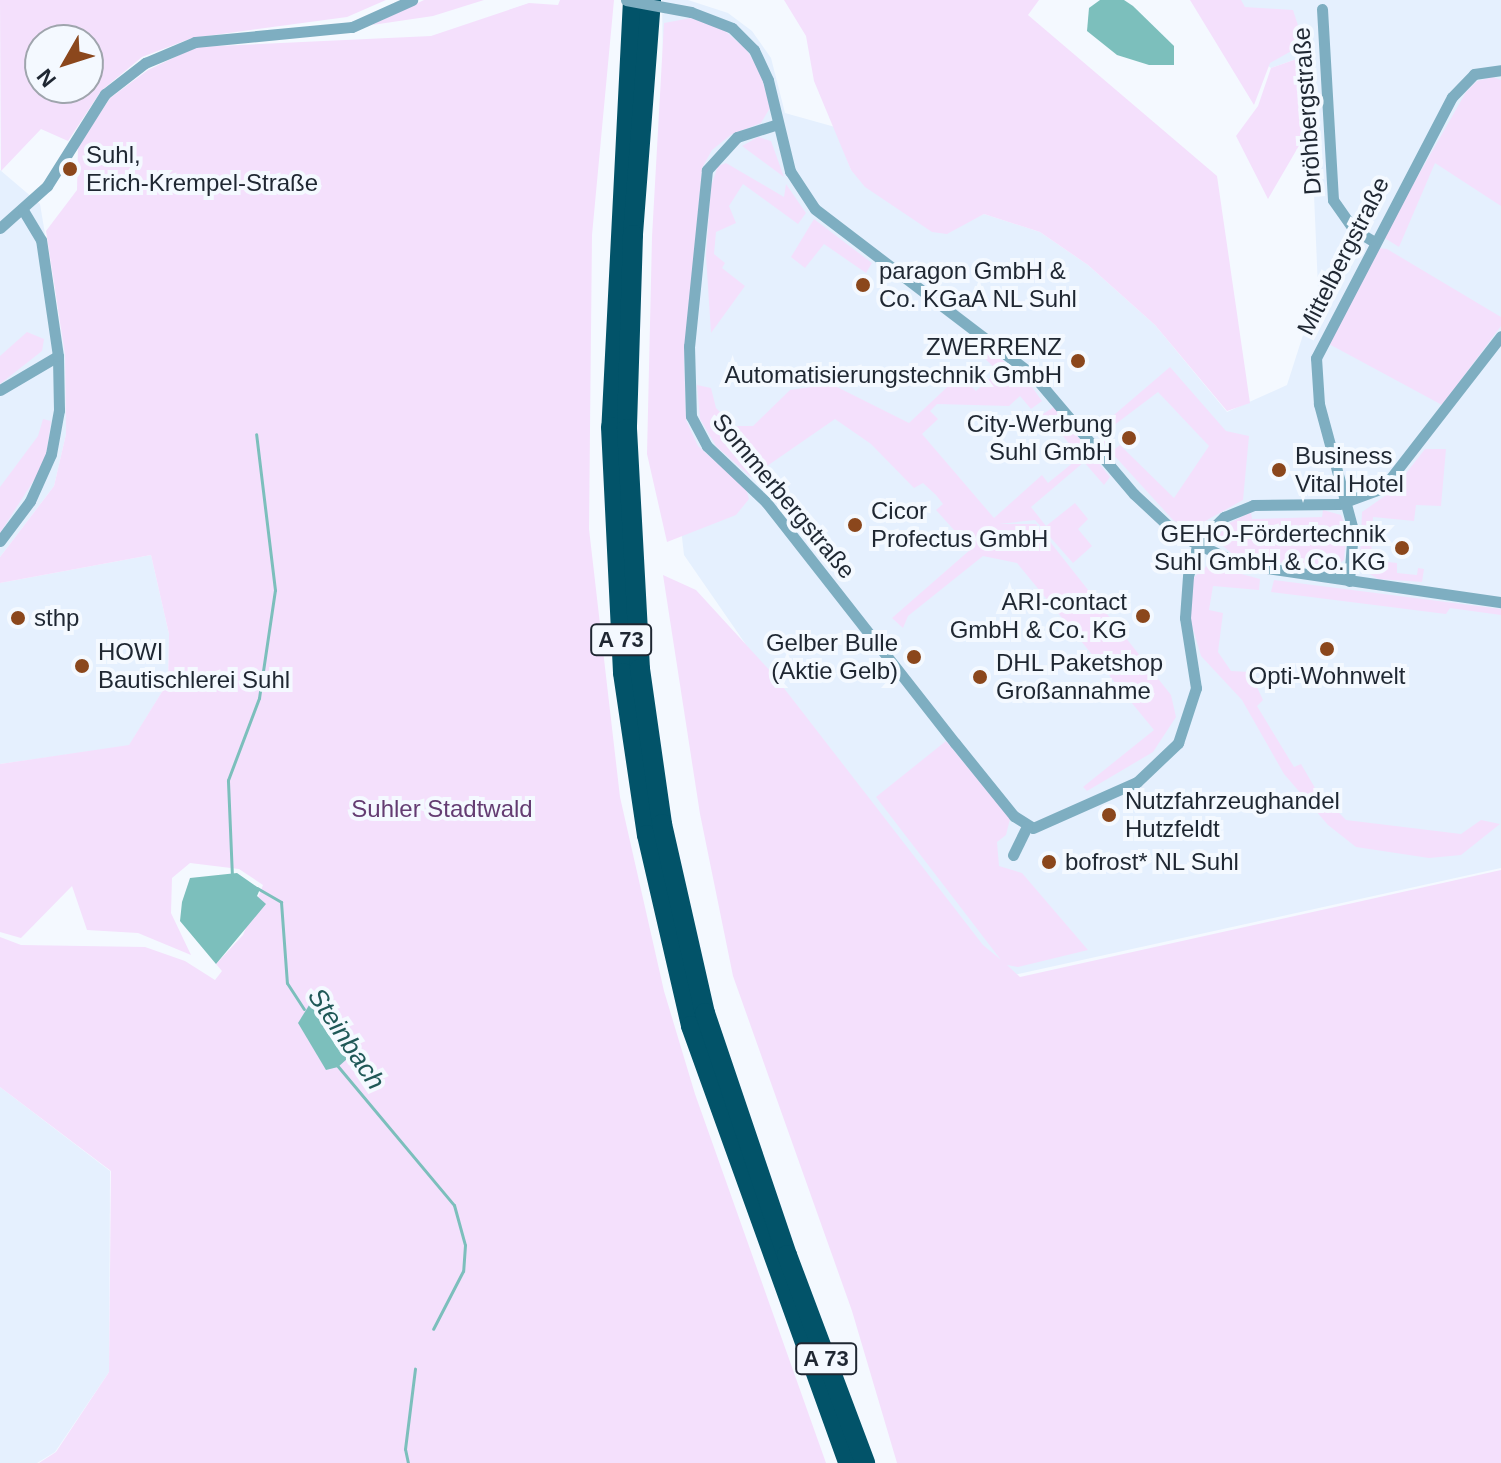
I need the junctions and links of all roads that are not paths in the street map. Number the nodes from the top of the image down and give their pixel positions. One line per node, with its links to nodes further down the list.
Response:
1 (412, 0): 8 (street)
2 (626, 0): 7 (street, bridge)
3 (633, 0): 21 (highway, A 73)
4 (651, 0): 21 (highway, A 73)
5 (1322, 9): 10 (street, Dröhbergstraße)
6 (1501, 70): 10 (street, Mittelbergstraße)
7 (778, 124): 16 (street); 19 (street, Sommerbergstraße)
8 (23, 210): 9 (street); 12 (street)
9 (0, 228)
10 (1373, 241): 14 (street, Mittelbergstraße)
11 (1501, 336): 14 (street)
12 (58, 356): 13 (street); 15 (street)
13 (0, 390)
14 (1348, 502): 16 (street); 17 (street, Mittelbergstraße)
15 (0, 541)
16 (1197, 547): 17 (street); 19 (street)
17 (1349, 581): 18 (street)
18 (1501, 602)
19 (1027, 826): 20 (street)
20 (1013, 855)
21 (779, 1257): 22 (highway, A 73); 23 (highway, A 73)
22 (848, 1463)
23 (865, 1463)

